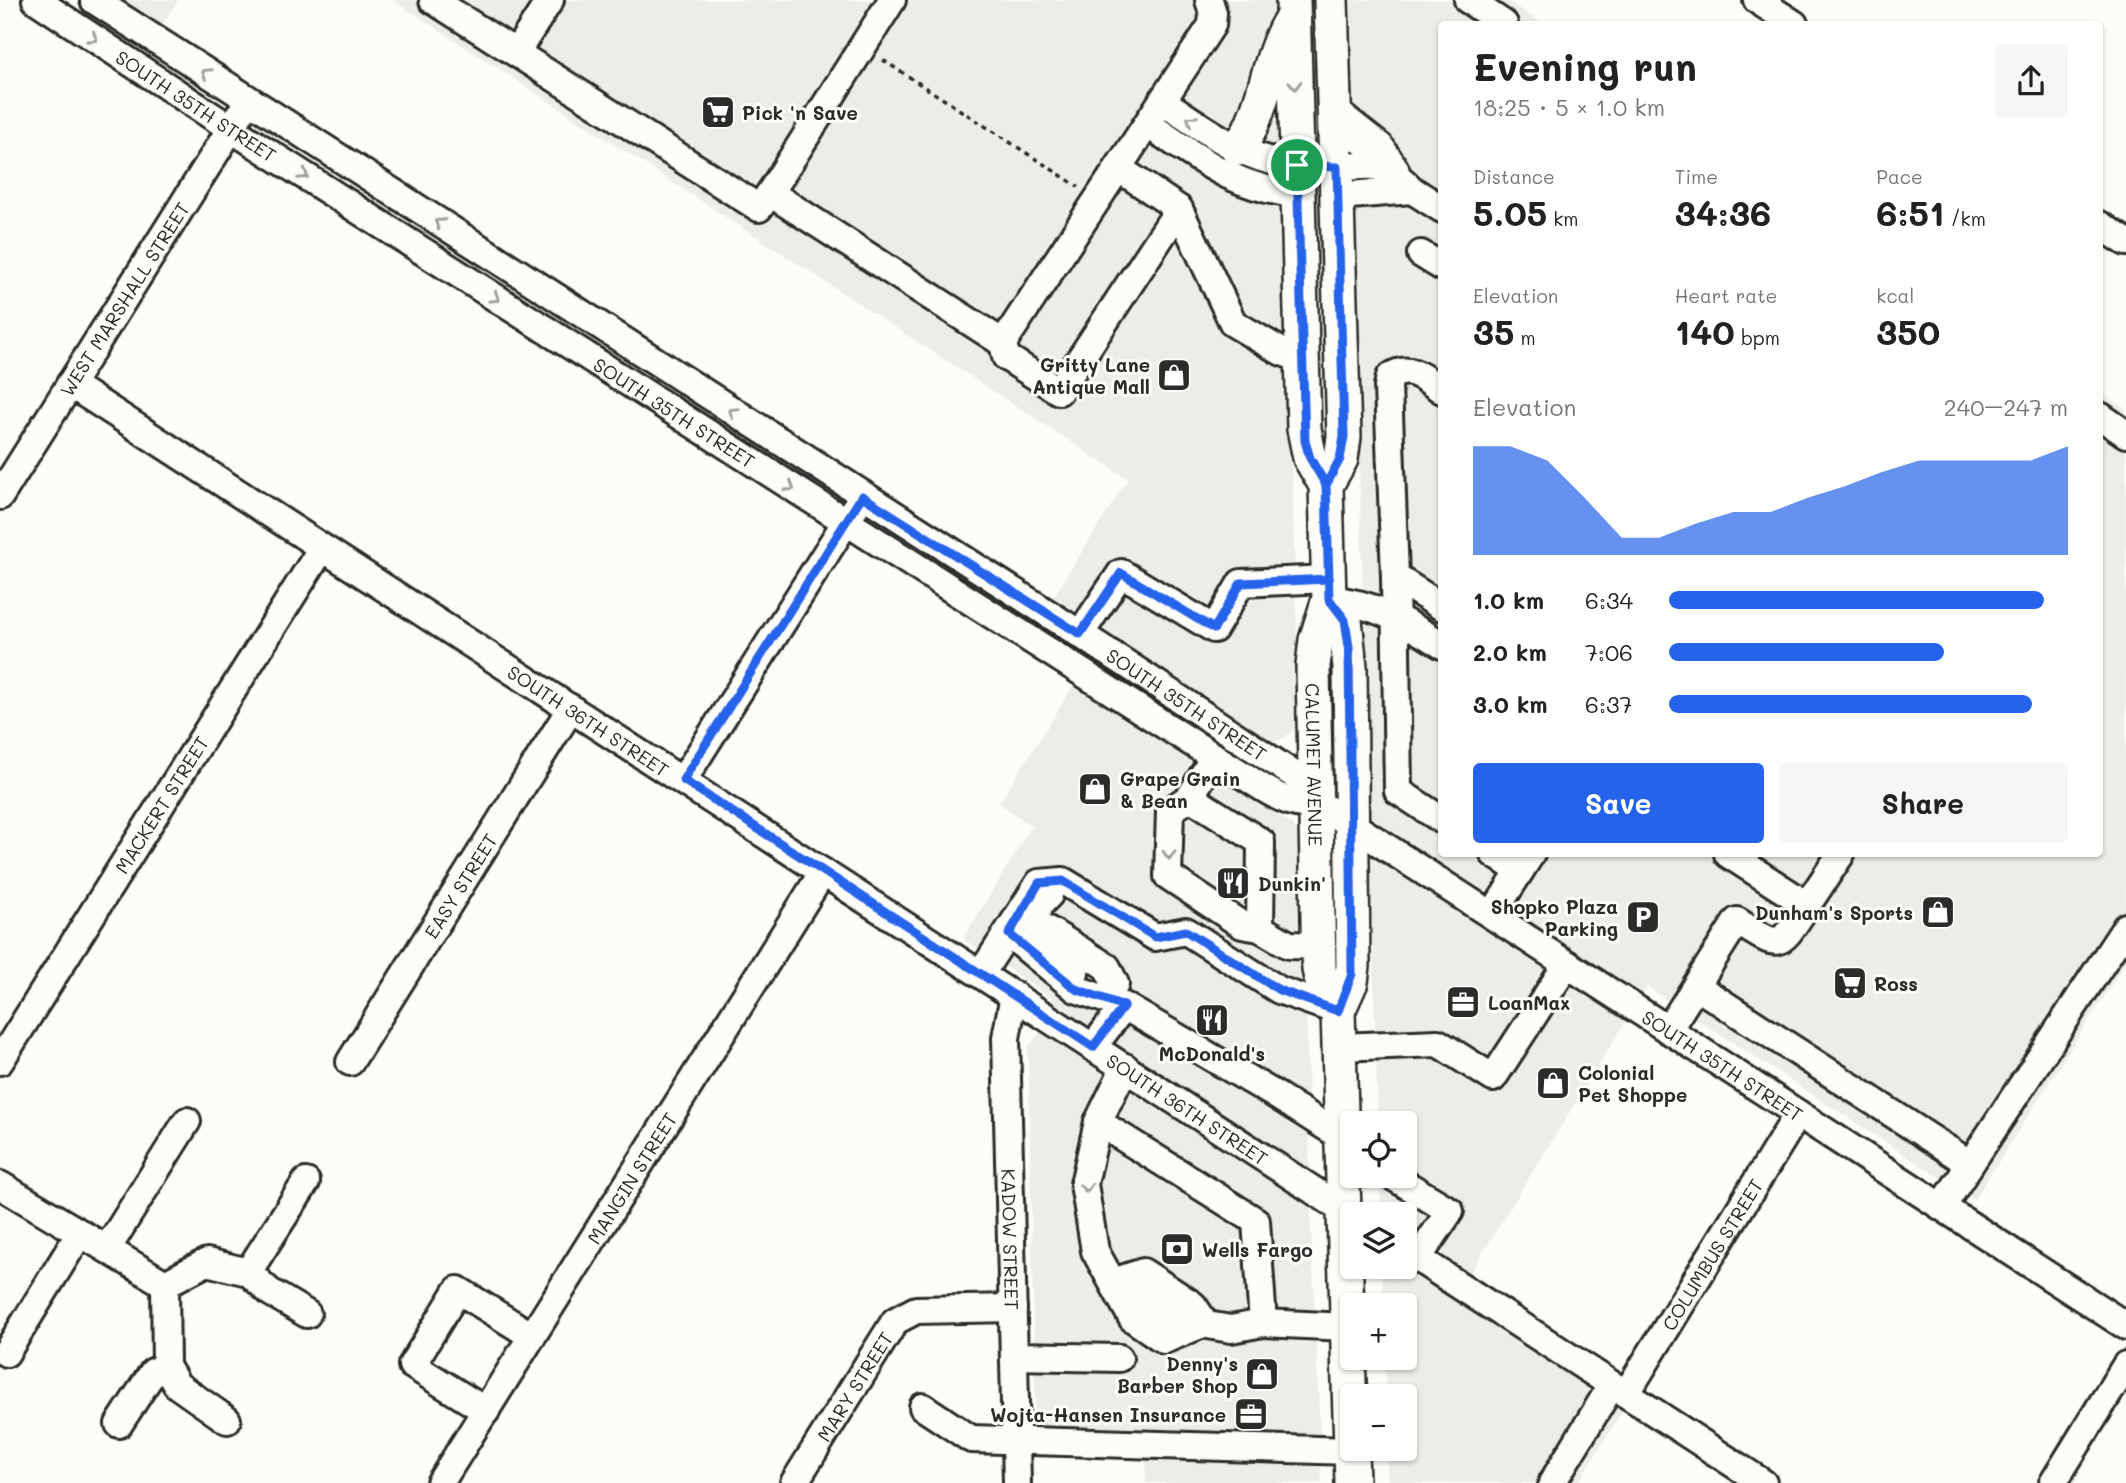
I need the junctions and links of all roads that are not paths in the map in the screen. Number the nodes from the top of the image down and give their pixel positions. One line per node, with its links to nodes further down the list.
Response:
1 (36, 0): 18 (street, SOUTH 35TH STREET, one-way to 18)
2 (94, 0): 14 (street, SOUTH 35TH STREET, one-way to 2)
3 (433, 0): 13 (street)
4 (551, 0): 13 (street)
5 (892, 0): 24 (street)
6 (1209, 0): 15 (street)
7 (1331, 0): 16 (main road, CALUMET AVENUE)
8 (1468, 0): 11 (street)
9 (1756, 0): 12 (street)
10 (1293, 9): 19 (main road); 21 (main road, CALUMET AVENUE, one-way to 21)
11 (1500, 21)
12 (1789, 21)
13 (517, 51): 24 (street)
14 (249, 101): 18 (street, WEST MARSHALL STREET); 37 (street, SOUTH 35TH STREET, one-way to 14)
15 (1162, 101): 17 (street); 19 (street, one-way to 15)
16 (1335, 116): 22 (main road); 23 (main road, CALUMET AVENUE)
17 (1147, 124): 20 (street); 21 (street)
18 (230, 128): 31 (street, WEST MARSHALL STREET); 38 (street, SOUTH 35TH STREET, one-way to 38)
19 (1238, 149): 21 (street)
20 (1118, 168): 26 (street); 29 (street)
21 (1298, 179): 23 (main road); 30 (main road, CALUMET AVENUE)
22 (1402, 180): 23 (street); 25 (street)
23 (1338, 181): 35 (main road, CALUMET AVENUE)
24 (769, 193): 29 (street)
25 (1438, 206)
26 (1179, 209): 29 (street); 30 (street)
27 (2103, 227): 28 (street)
28 (2126, 242)
29 (1003, 344)
30 (1302, 359): 35 (main road, CALUMET AVENUE)
31 (70, 384): 36 (street, WEST MARSHALL STREET); 39 (street, SOUTH 36TH STREET)
32 (1438, 387): 40 (street)
33 (2103, 418): 34 (street)
34 (2126, 434)
35 (1326, 485): 41 (main road, CALUMET AVENUE)
36 (0, 496)
37 (862, 496): 38 (street); 44 (street, SOUTH 35TH STREET)
38 (845, 523): 47 (street, SOUTH 35TH STREET); 48 (street)
39 (322, 548): 46 (street, SOUTH 36TH STREET); 74 (street, MACKERT STREET)
40 (1395, 577): 42 (street); 43 (street)
41 (1329, 589): 43 (street); 44 (street); 50 (main road, CALUMET AVENUE); 52 (main road, CALUMET AVENUE)
42 (1438, 604)
43 (1395, 615): 45 (street); 51 (street)
44 (1080, 634): 50 (street, SOUTH 35TH STREET)
45 (1438, 642)
46 (571, 708): 48 (street, SOUTH 36TH STREET); 75 (street, EASY STREET)
47 (1214, 757): 49 (street); 50 (street, SOUTH 35TH STREET)
48 (683, 780): 57 (street, SOUTH 36TH STREET)
49 (1190, 797): 62 (street); 62 (street, one-way to 62)
50 (1318, 803): 52 (street, SOUTH 35TH STREET); 64 (main road, CALUMET AVENUE)
51 (1438, 817)
52 (1352, 825): 60 (street, SOUTH 35TH STREET); 70 (main road, CALUMET AVENUE)
53 (1504, 857): 56 (street)
54 (1733, 857): 59 (street)
55 (1839, 857): 59 (street)
56 (1525, 863): 60 (street)
57 (823, 872): 66 (street, SOUTH 36TH STREET); 101 (street, MANGIN STREET)
58 (1063, 881): 63 (street); 69 (street); 70 (street)
59 (1807, 905): 67 (street)
60 (1492, 915): 65 (street, SOUTH 35TH STREET)
61 (2126, 927): 82 (street)
62 (1260, 928): 64 (street)
63 (1009, 934): 66 (street); 69 (street)
64 (1319, 946): 70 (main road, CALUMET AVENUE)
65 (1567, 964): 71 (street, SOUTH 35TH STREET); 73 (street)
66 (981, 974): 68 (street, SOUTH 36TH STREET)
67 (1696, 986): 71 (street); 82 (street)
68 (1014, 995): 72 (street, SOUTH 36TH STREET); 95 (street, KADOW STREET)
69 (1120, 995): 72 (street); 81 (street)
70 (1338, 1011): 73 (main road, CALUMET AVENUE)
71 (1668, 1030): 78 (street, SOUTH 35TH STREET)
72 (1093, 1047): 76 (street, SOUTH 36TH STREET)
73 (1339, 1047): 77 (main road, CALUMET AVENUE)
74 (0, 1061)
75 (350, 1062)
76 (1125, 1067): 80 (street); 87 (street, SOUTH 36TH STREET)
77 (1343, 1111)
78 (1798, 1114): 86 (street, SOUTH 35TH STREET); 108 (street, COLUMBUS STREET)
79 (187, 1121): 90 (street)
80 (1098, 1122): 93 (street, one-way to 93); 98 (street)
81 (1340, 1153)
82 (1970, 1164): 86 (street)
83 (306, 1182): 92 (street)
84 (0, 1185): 88 (street)
85 (1412, 1188): 89 (street)
86 (1942, 1207): 99 (street, SOUTH 35TH STREET)
87 (1340, 1208)
88 (80, 1233): 90 (street); 102 (street)
89 (1417, 1248)
90 (107, 1249): 94 (street)
91 (1417, 1257): 108 (street)
92 (248, 1272): 94 (street); 96 (street)
93 (1113, 1282): 97 (street); 97 (street)
94 (165, 1284): 106 (street)
95 (1013, 1308): 103 (street, KADOW STREET); 116 (street, MARY STREET)
96 (307, 1314)
97 (1205, 1323): 98 (street)
98 (1263, 1323): 100 (street)
99 (2126, 1326)
100 (1340, 1327)
101 (532, 1336): 110 (street, MANGIN STREET); 110 (street)
102 (6, 1353)
103 (1014, 1356): 104 (street); 113 (street, KADOW STREET)
104 (1119, 1357)
105 (2126, 1365): 120 (street)
106 (166, 1366): 111 (street); 112 (street)
107 (1348, 1370): 114 (main road, CALUMET AVENUE)
108 (1619, 1390): 118 (street, COLUMBUS STREET); 119 (street)
109 (923, 1407): 113 (street)
110 (486, 1410): 115 (street, MANGIN STREET)
111 (227, 1420)
112 (119, 1424)
113 (1016, 1442): 114 (street); 117 (street, KADOW STREET)
114 (1351, 1467)
115 (440, 1483)
116 (794, 1483)
117 (1017, 1483)
118 (1552, 1483)
119 (1763, 1483)
120 (2053, 1483)

